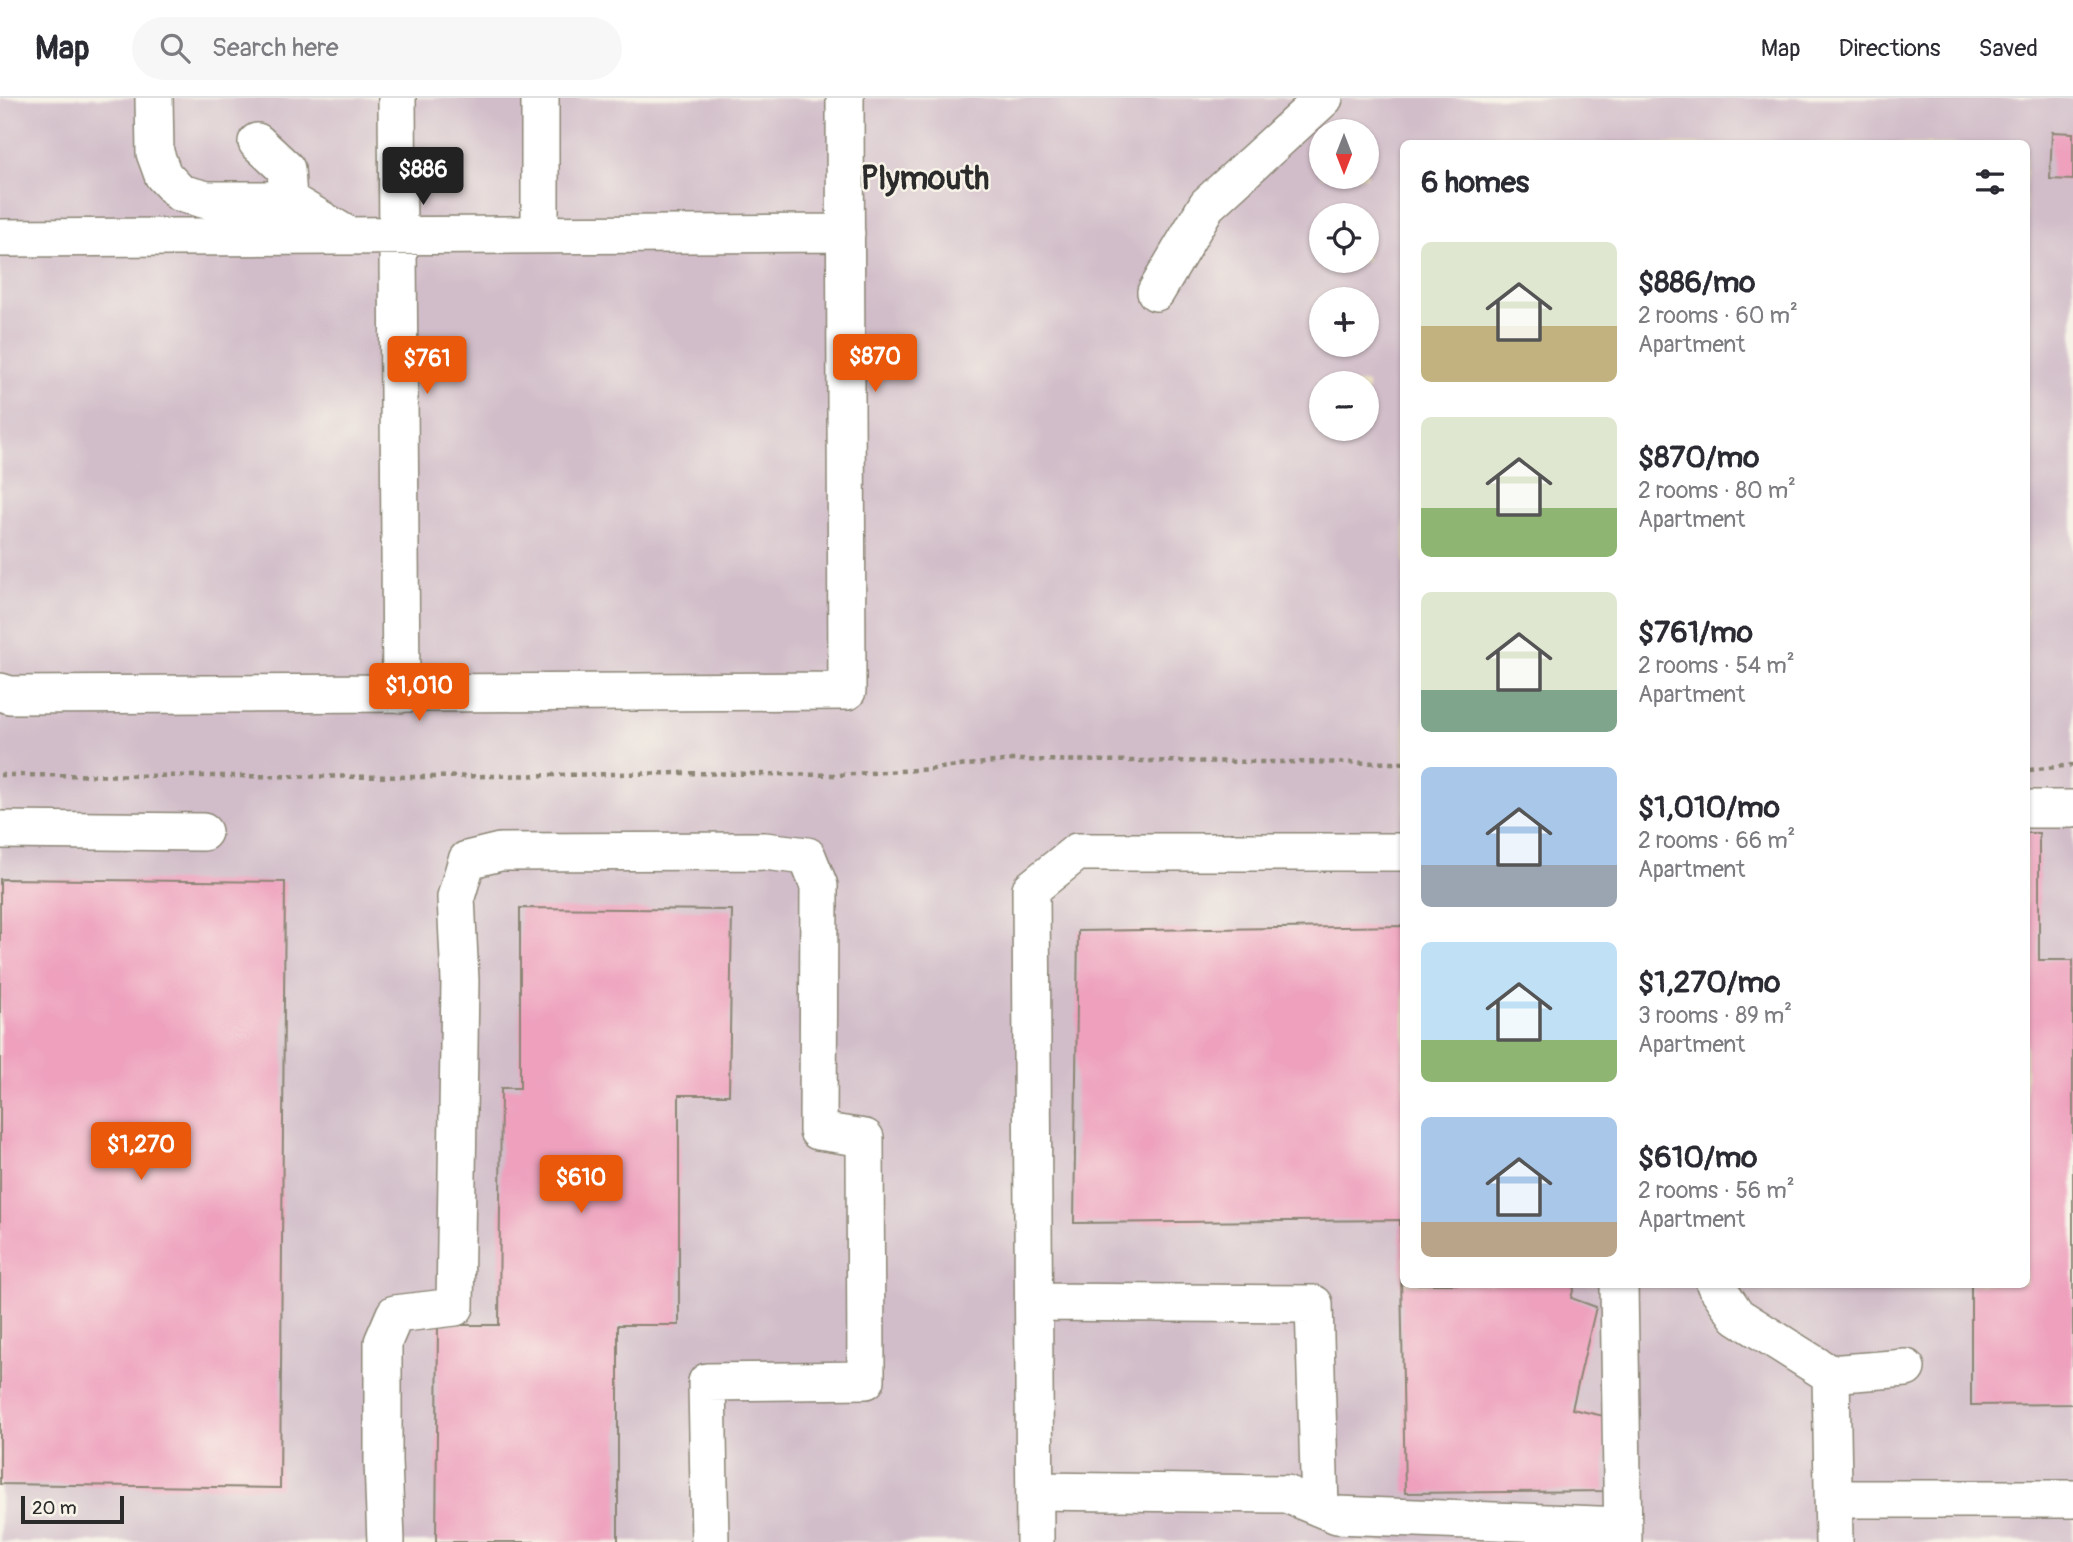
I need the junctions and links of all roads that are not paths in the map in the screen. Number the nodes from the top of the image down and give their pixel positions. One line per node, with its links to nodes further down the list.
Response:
1 (154, 98): 7 (street)
2 (397, 98): 11 (street)
3 (540, 98): 9 (street)
4 (845, 98): 8 (street)
5 (1324, 98): 13 (street)
6 (257, 142): 7 (street)
7 (288, 200): 10 (street)
8 (846, 233): 9 (street); 15 (street)
9 (540, 235): 11 (street)
10 (348, 236): 11 (street); 12 (street)
11 (397, 236): 15 (street)
12 (0, 238)
13 (1156, 292)
14 (0, 692): 15 (street)
15 (401, 694)
16 (2030, 809): 17 (street)
17 (2073, 809)
18 (0, 830): 19 (street)
19 (203, 832)
20 (1400, 852): 23 (street)
21 (1619, 1288): 30 (street)
22 (1718, 1288): 25 (street)
23 (1034, 1301): 26 (street); 29 (street)
24 (1906, 1368): 25 (street)
25 (1829, 1374): 27 (street)
26 (1035, 1491): 29 (street); 33 (street)
27 (1834, 1499): 28 (street); 34 (street)
28 (2073, 1499)
29 (1320, 1508): 30 (street)
30 (1623, 1534)
31 (386, 1542): 32 (street)
32 (710, 1542)
33 (1035, 1542)
34 (1834, 1542)

